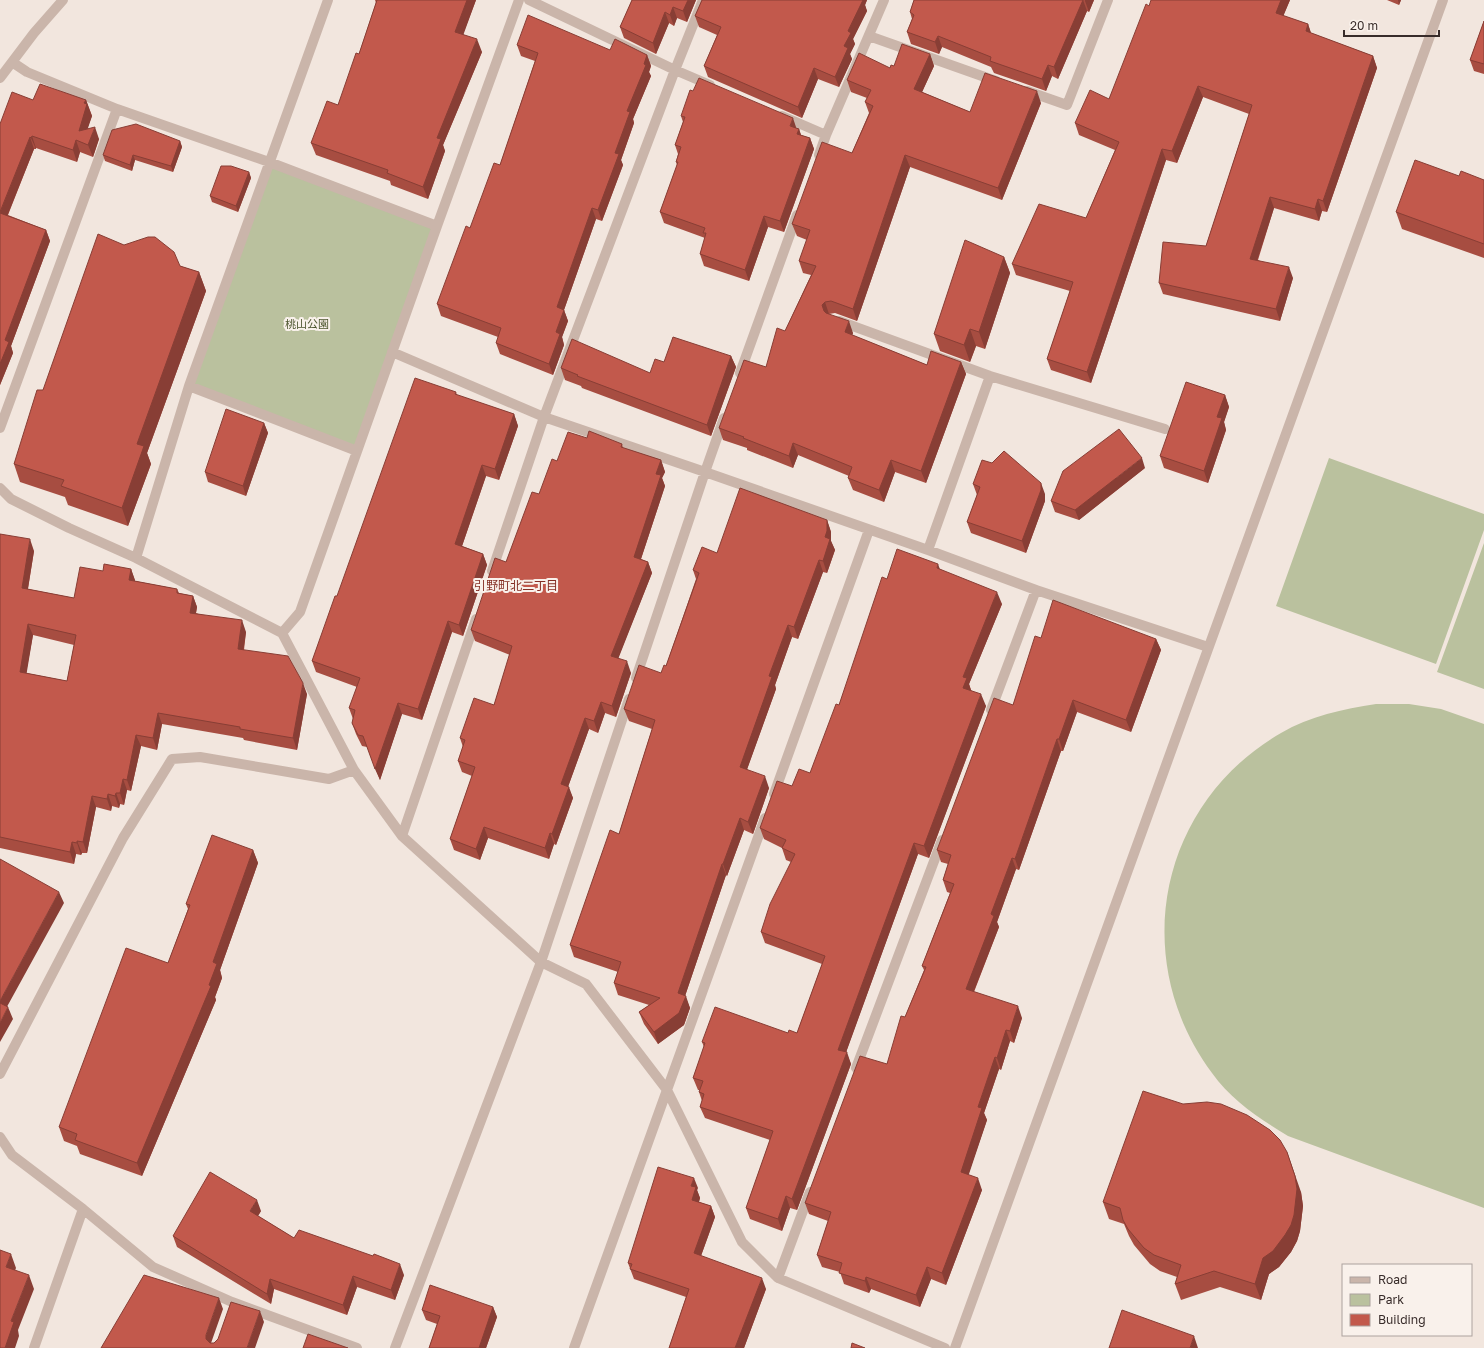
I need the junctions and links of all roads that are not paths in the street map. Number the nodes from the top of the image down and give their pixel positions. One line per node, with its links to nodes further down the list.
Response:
1 (63, 0): 10 (street)
2 (328, 0): 17 (street)
3 (519, 0): 20 (street)
4 (529, 0): 11 (street)
5 (703, 0): 11 (street)
6 (884, 0): 9 (street)
7 (1108, 0): 9 (street)
8 (1442, 0): 40 (street)
9 (869, 36): 16 (street)
10 (12, 62): 12 (street); 14 (street)
11 (675, 70): 13 (street); 27 (street)
12 (0, 78)
13 (718, 88)
14 (117, 109): 17 (street); 28 (street)
15 (776, 113): 16 (street)
16 (826, 135): 18 (street)
17 (269, 162): 20 (street); 25 (street)
18 (816, 165)
19 (802, 202): 24 (street)
20 (437, 226): 22 (street)
21 (833, 319): 23 (street)
22 (392, 352): 27 (street); 30 (street)
23 (990, 376): 29 (street); 34 (street)
24 (737, 382)
25 (188, 386): 30 (street); 35 (street)
26 (727, 412): 31 (street)
27 (544, 417): 31 (street); 36 (street)
28 (0, 428)
29 (1165, 429)
30 (357, 451): 39 (street)
31 (705, 472): 33 (street); 45 (street)
32 (0, 488): 35 (street)
33 (869, 530): 34 (street); 48 (street)
34 (928, 550): 37 (street)
35 (136, 558): 39 (street)
36 (488, 582)
37 (1036, 590): 40 (street); 41 (street)
38 (478, 612): 44 (street)
39 (282, 633): 42 (street)
40 (1208, 647): 58 (street)
41 (988, 718)
42 (354, 770): 44 (street); 46 (street)
43 (946, 830): 47 (street)
44 (402, 836): 45 (street)
45 (541, 962): 48 (street); 55 (street)
46 (0, 1074)
47 (853, 1076)
48 (667, 1090): 52 (street); 56 (street)
49 (0, 1137): 51 (street)
50 (814, 1181): 52 (street)
51 (83, 1209): 53 (street); 54 (street)
52 (778, 1278): 57 (street)
53 (34, 1348)
54 (357, 1348)
55 (395, 1348)
56 (574, 1348)
57 (945, 1348)
58 (955, 1348)

